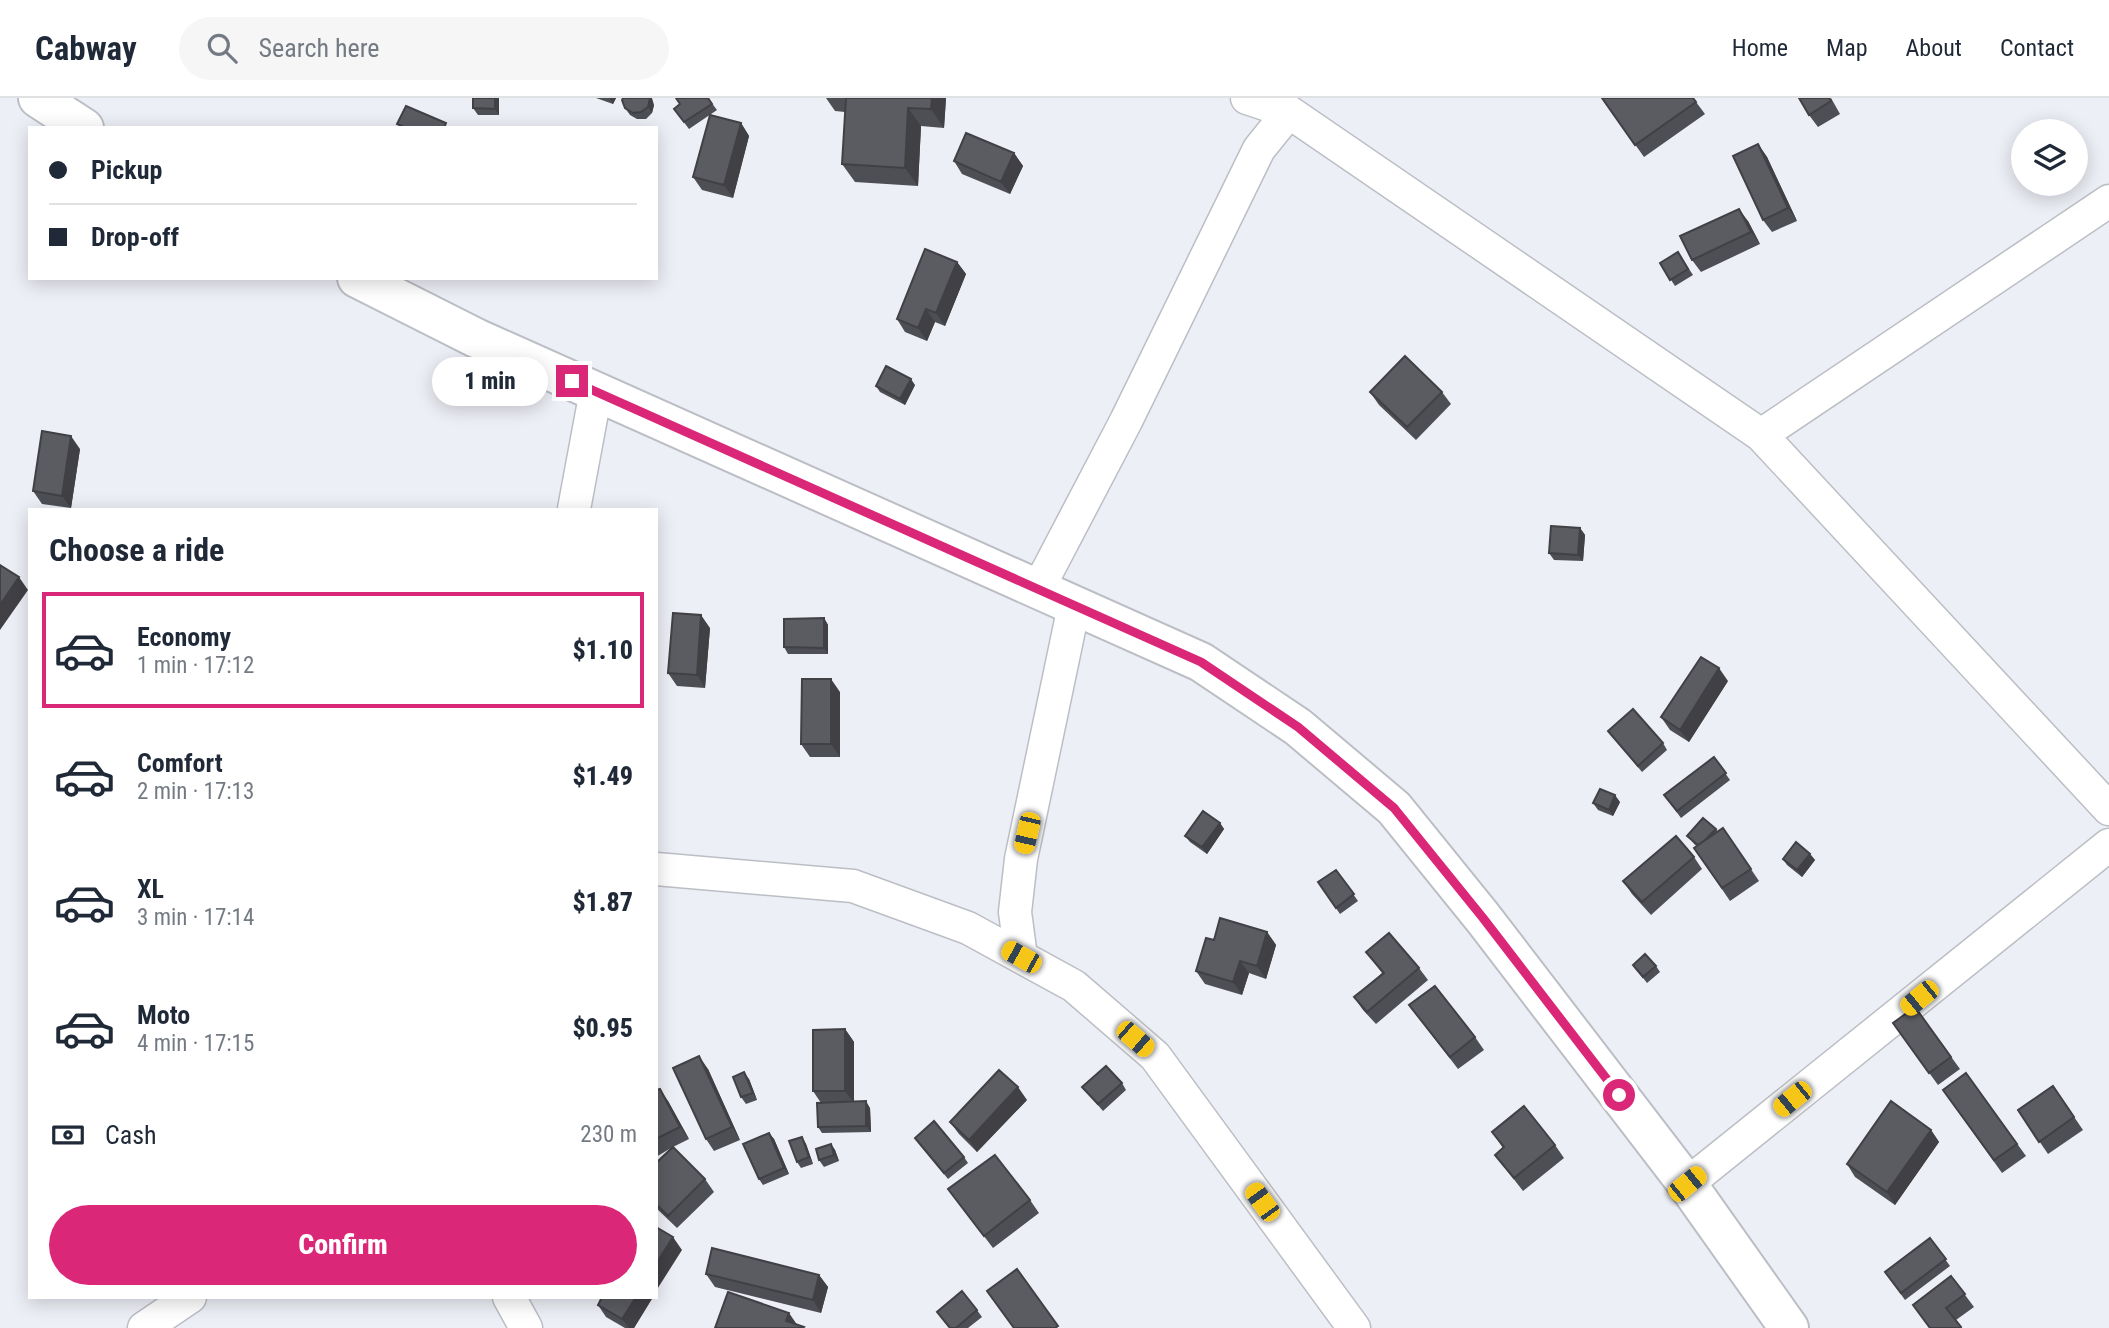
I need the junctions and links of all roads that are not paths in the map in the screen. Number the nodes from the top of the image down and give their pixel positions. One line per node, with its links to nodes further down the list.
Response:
1 (38, 98): 4 (street)
2 (1247, 98): 3 (street)
3 (1289, 113): 8 (street); 10 (street)
4 (82, 126)
5 (2109, 201): 8 (street)
6 (360, 280): 7 (street)
7 (596, 391): 9 (street); 10 (street)
8 (1762, 435): 12 (street)
9 (574, 508)
10 (1038, 589): 11 (street)
11 (1074, 606): 15 (street); 16 (street)
12 (2109, 809)
13 (2109, 845): 16 (street)
14 (658, 869): 15 (street)
15 (1021, 957): 21 (street)
16 (1687, 1184): 22 (street)
17 (187, 1299): 19 (street)
18 (510, 1299): 20 (street)
19 (144, 1328)
20 (526, 1328)
21 (1354, 1328)
22 (1789, 1328)

